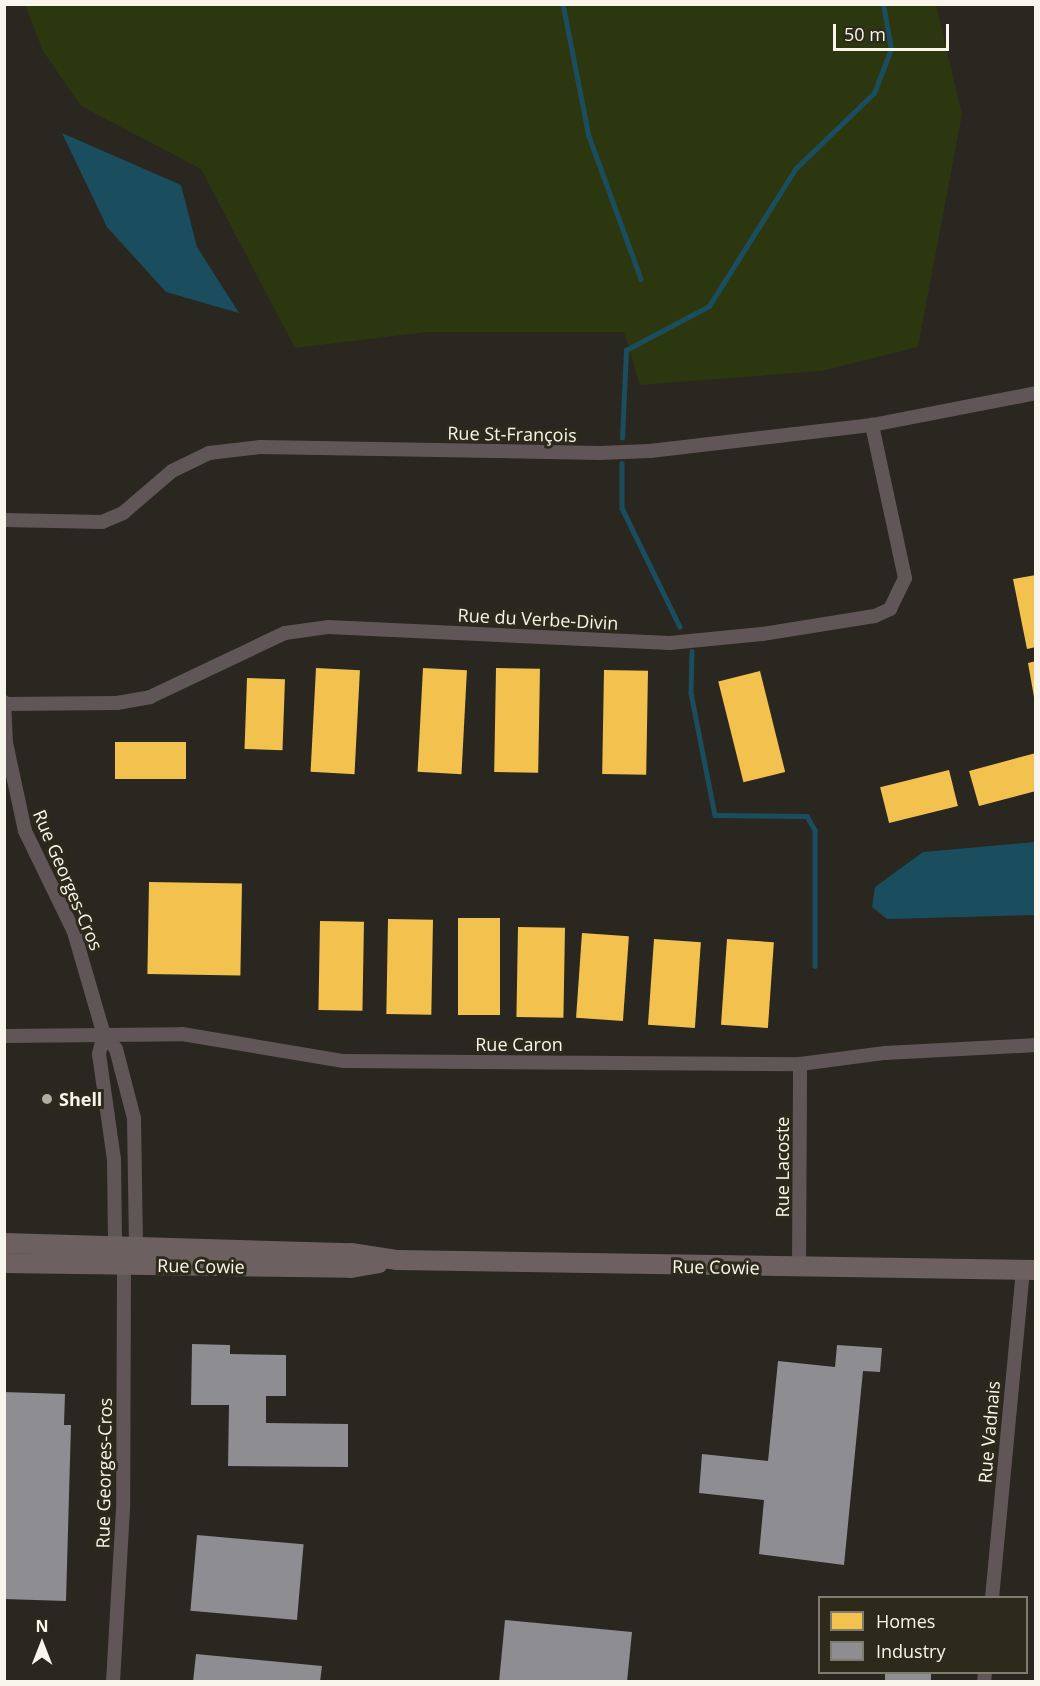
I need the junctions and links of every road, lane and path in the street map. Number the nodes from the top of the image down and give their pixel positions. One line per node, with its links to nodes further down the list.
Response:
1 (1035, 393): 2 (street, Rue St-François)
2 (872, 425): 3 (street, Rue St-François); 4 (street, Rue du Verbe-Divin)
3 (4, 520)
4 (5, 703): 5 (street, Rue Georges-Cros)
5 (104, 1035): 6 (street, Rue Caron); 8 (street, Rue Caron); 9 (street, Rue Georges-Cros); 10 (street, Rue Georges-Cros)
6 (4, 1036)
7 (1035, 1046): 8 (street, Rue Caron)
8 (800, 1064): 17 (street, Rue Lacoste)
9 (134, 1137): 10 (street); 13 (street, Rue Georges-Cros)
10 (112, 1139): 12 (street, Rue Georges-Cros)
11 (4, 1243): 12 (main road, Rue Cowie)
12 (115, 1245): 13 (main road, Rue Cowie); 16 (street, Rue Georges-Cros)
13 (136, 1245): 14 (main road, Rue Cowie); 16 (street)
14 (397, 1260): 16 (main road, Rue Cowie); 17 (main road, Rue Cowie)
15 (4, 1263): 16 (main road, Rue Cowie)
16 (124, 1264): 20 (street, Rue Georges-Cros)
17 (799, 1269): 18 (main road, Rue Cowie)
18 (1029, 1270): 19 (street, Rue Vadnais)
19 (992, 1596)
20 (113, 1682)

